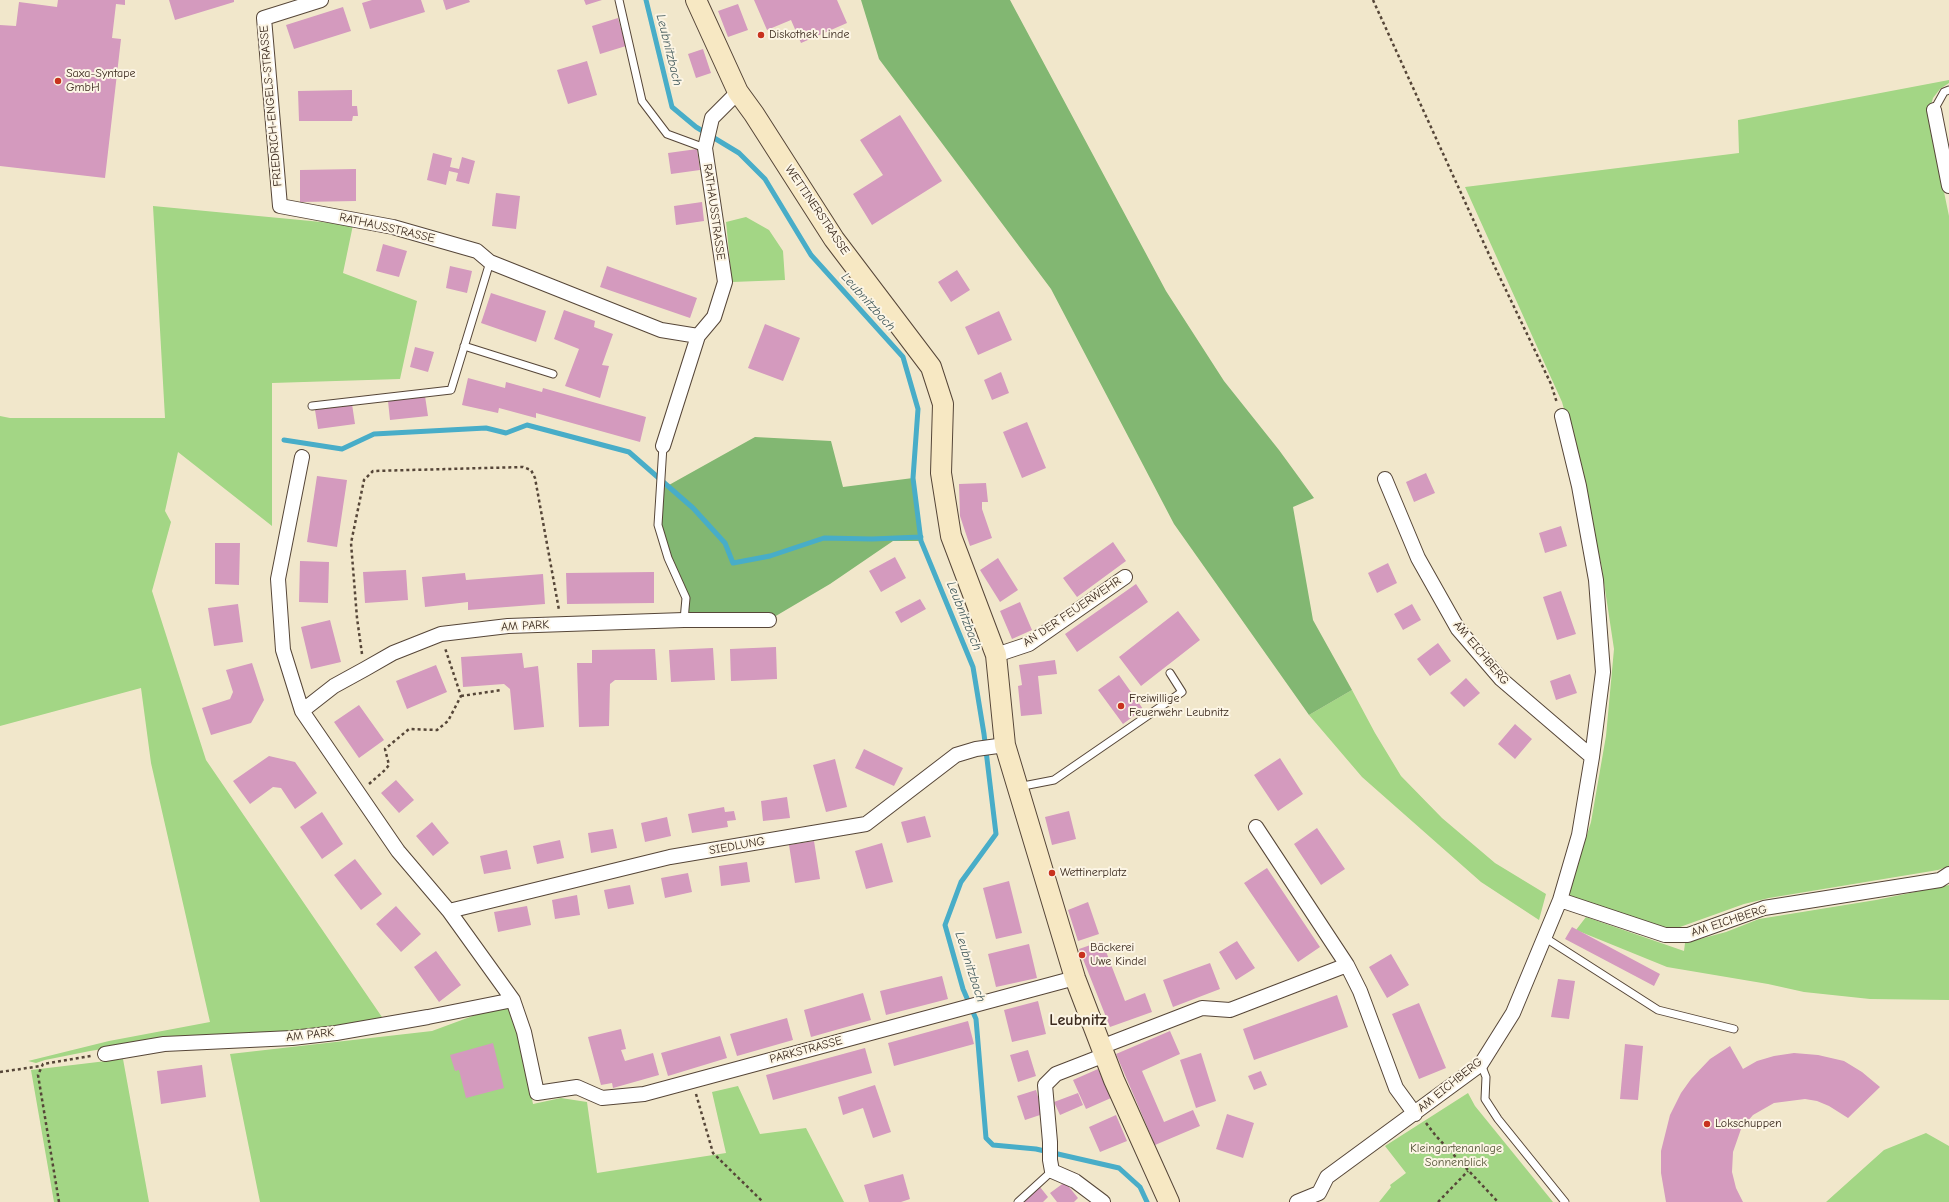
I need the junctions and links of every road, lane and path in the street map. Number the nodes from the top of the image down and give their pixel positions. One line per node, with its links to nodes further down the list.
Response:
1 (321, 0): 10 (street, FRIEDRICH-ENGELS-STRASSE)
2 (619, 0): 8 (lane)
3 (696, 0): 6 (street, WETTINERSTRASSE)
4 (1373, 0): 16 (path)
5 (1949, 90): 7 (lane)
6 (738, 92): 8 (street, RATHAUSSTRASSE); 25 (street, WETTINERSTRASSE)
7 (1934, 110): 9 (street)
8 (705, 145): 12 (street, RATHAUSSTRASSE)
9 (1949, 186)
10 (280, 206): 11 (street, RATHAUSSTRASSE)
11 (490, 262): 12 (street, RATHAUSSTRASSE); 13 (lane)
12 (698, 336): 17 (street, RATHAUSSTRASSE)
13 (464, 346): 14 (lane); 15 (lane)
14 (553, 374)
15 (312, 406)
16 (1562, 416): 32 (street, AM EICHBERG)
17 (663, 446): 21 (lane)
18 (302, 457): 30 (street)
19 (1385, 479): 32 (street, AM EICHBERG)
20 (1125, 577): 25 (street, AN DER FEUERWEHR)
21 (684, 620): 22 (street, AM PARK); 23 (street, AM PARK)
22 (769, 620)
23 (561, 625): 24 (street, AM PARK); 26 (path)
24 (441, 634): 26 (street, AM PARK); 29 (path)
25 (996, 655): 31 (street, WETTINERSTRASSE)
26 (365, 669): 30 (street, AM PARK)
27 (1170, 673): 33 (lane)
28 (502, 690): 29 (path)
29 (461, 696): 34 (path)
30 (302, 711): 34 (street)
31 (1001, 746): 33 (street, WETTINERSTRASSE); 38 (street, SIEDLUNG)
32 (1592, 757): 37 (street, AM EICHBERG)
33 (1018, 787): 41 (street)
34 (358, 793): 38 (street)
35 (1256, 827): 40 (street)
36 (1949, 874): 37 (street, AM EICHBERG)
37 (1560, 900): 39 (street, AM EICHBERG)
38 (449, 910): 42 (street)
39 (1544, 937): 43 (lane); 46 (street, AM EICHBERG)
40 (1347, 964): 44 (street); 50 (street)
41 (1074, 978): 44 (street); 49 (street, PARKSTRASSE)
42 (514, 1000): 45 (street, AM PARK); 49 (street, PARKSTRASSE)
43 (1734, 1029)
44 (1103, 1051): 51 (street); 57 (street)
45 (105, 1054): 47 (path)
46 (1481, 1064): 50 (street, AM EICHBERG); 61 (lane)
47 (42, 1066): 48 (path); 53 (path)
48 (0, 1072)
49 (692, 1080): 54 (path)
50 (1415, 1114): 52 (path); 58 (street, AM EICHBERG)
51 (1051, 1165): 55 (lane); 56 (street)
52 (1468, 1171): 59 (path); 60 (path)
53 (59, 1202)
54 (763, 1202)
55 (1018, 1202)
56 (1104, 1202)
57 (1169, 1202)
58 (1297, 1202)
59 (1438, 1202)
60 (1498, 1202)
61 (1564, 1202)

